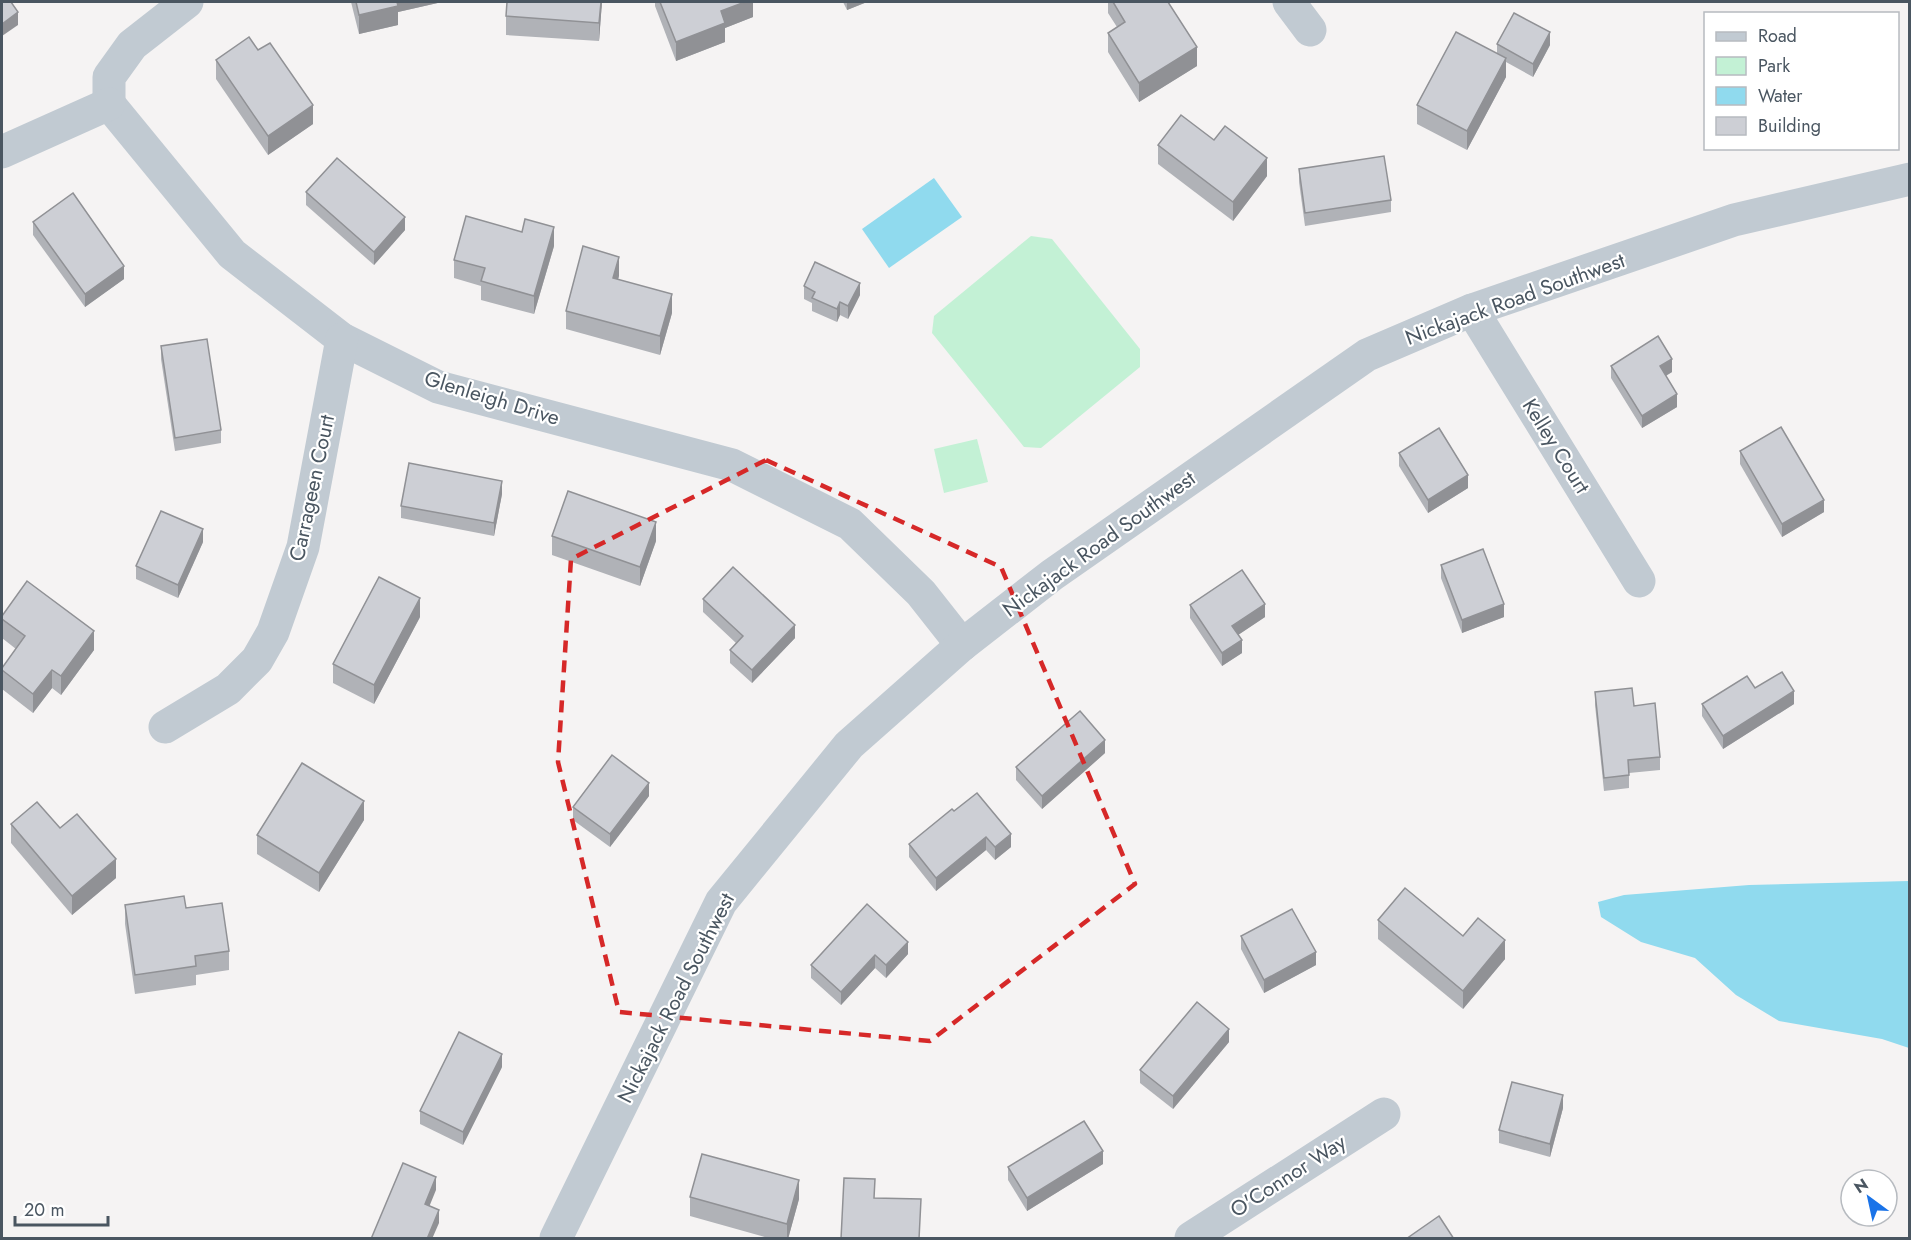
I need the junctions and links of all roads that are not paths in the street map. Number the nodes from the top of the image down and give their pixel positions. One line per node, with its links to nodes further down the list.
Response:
1 (187, 2): 4 (street)
2 (1289, 2): 3 (street)
3 (1310, 30)
4 (109, 104): 5 (street); 8 (street, Glenleigh Drive)
5 (2, 152)
6 (1910, 179): 7 (street, Nickajack Road Southwest)
7 (1472, 310): 9 (street, Kelley Court); 10 (street, Nickajack Road Southwest)
8 (342, 339): 10 (street, Glenleigh Drive); 11 (street, Carrageen Court)
9 (1639, 581)
10 (962, 645): 13 (street, Nickajack Road Southwest)
11 (165, 727)
12 (1384, 1114): 14 (street, O'Connor Way)
13 (556, 1239)
14 (1191, 1239)

